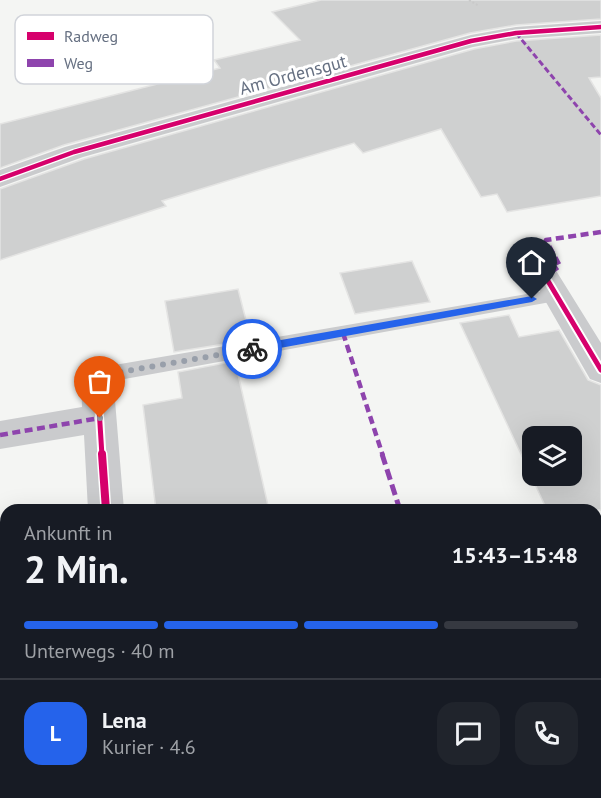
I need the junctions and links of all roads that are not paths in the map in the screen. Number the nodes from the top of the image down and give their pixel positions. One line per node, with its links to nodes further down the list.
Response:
1 (601, 27): 2 (street, Am Ordensgut)
2 (0, 179)
3 (551, 285): 4 (street); 5 (lane)
4 (601, 370)
5 (98, 376): 6 (street)
6 (100, 418): 7 (street); 8 (street)
7 (0, 435)
8 (106, 504)

